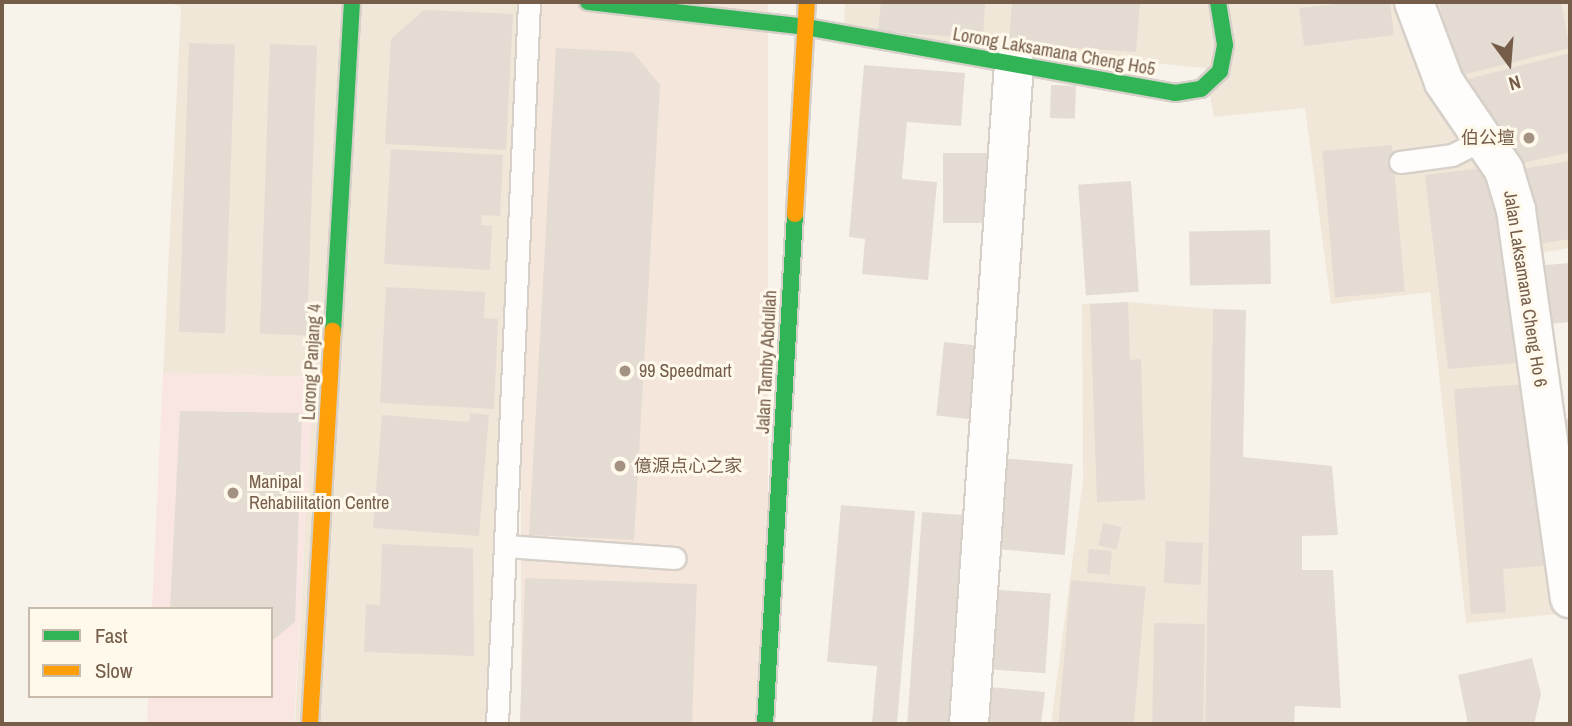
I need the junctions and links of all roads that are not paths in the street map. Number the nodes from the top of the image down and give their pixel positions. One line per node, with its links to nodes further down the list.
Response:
1 (352, 2): 14 (street, Lorong Panjang 4)
2 (530, 2): 11 (lane)
3 (588, 2): 7 (street, Lorong Laksamana Cheng Ho5)
4 (807, 2): 7 (street, Jalan Tamby Abdullah)
5 (1219, 2): 8 (street, Lorong Laksamana Cheng Ho5)
6 (1414, 2): 9 (street, Jalan Laksamana Cheng Ho 6)
7 (806, 27): 8 (street, Lorong Laksamana Cheng Ho5); 16 (street, Jalan Tamby Abdullah)
8 (1014, 64): 17 (street)
9 (1482, 140): 10 (lane); 13 (street, Jalan Laksamana Cheng Ho 6)
10 (1400, 162)
11 (506, 546): 12 (lane); 15 (lane)
12 (675, 558)
13 (1570, 598)
14 (310, 724)
15 (498, 724)
16 (765, 724)
17 (969, 724)

